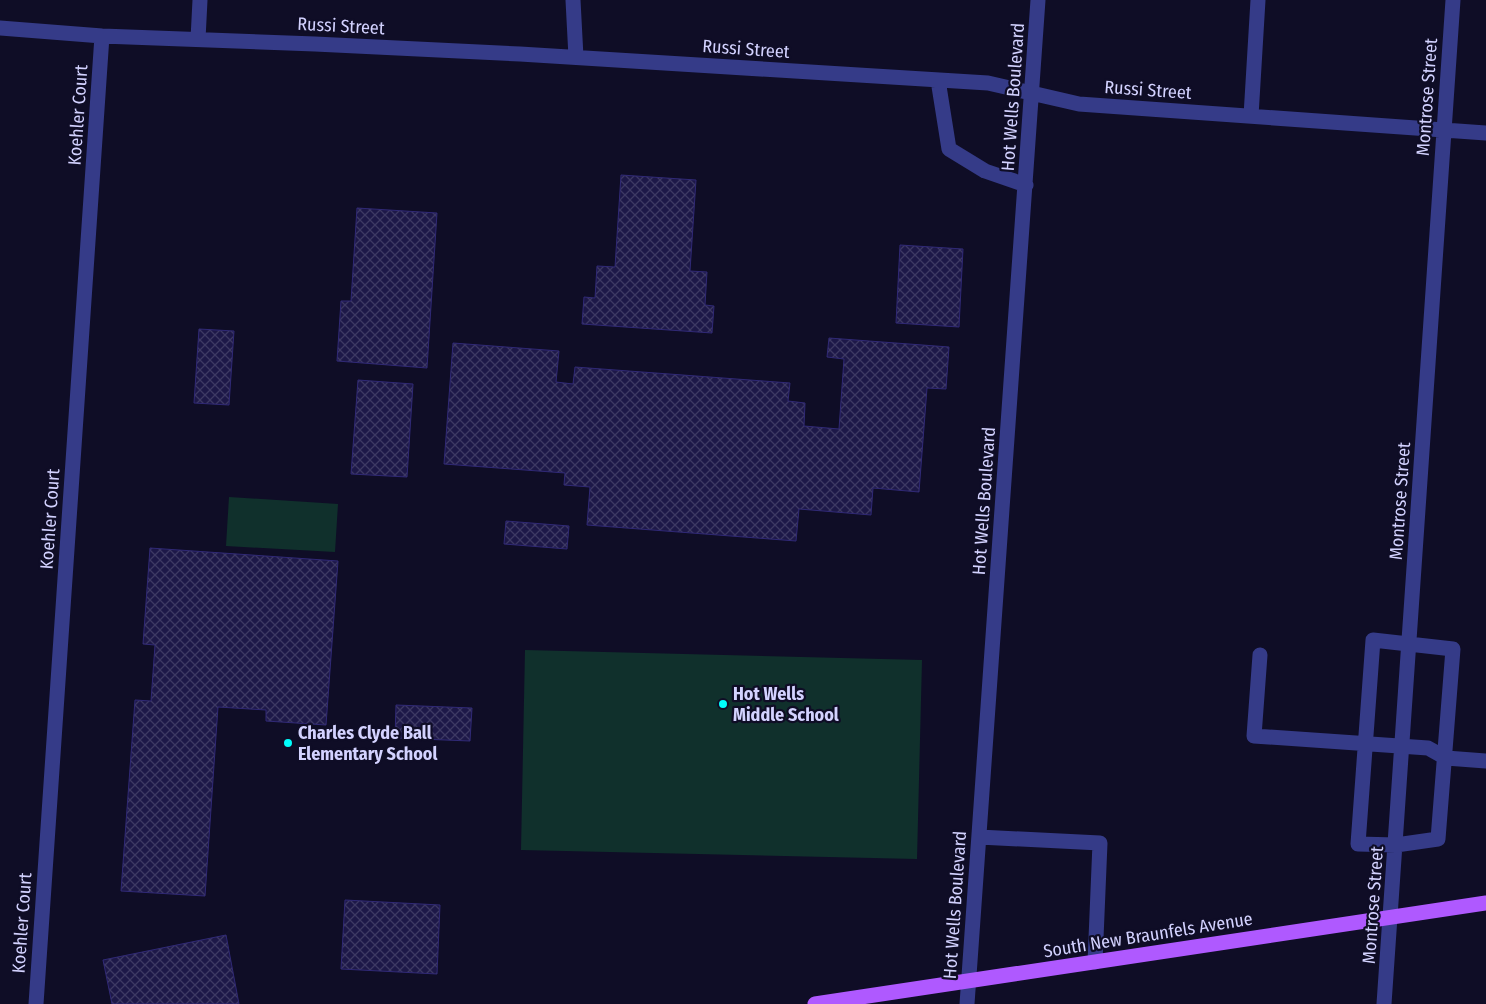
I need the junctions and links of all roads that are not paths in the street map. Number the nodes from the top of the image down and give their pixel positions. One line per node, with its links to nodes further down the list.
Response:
1 (200, 0): 8 (street)
2 (573, 0): 9 (street)
3 (1038, 0): 11 (street, Hot Wells Boulevard)
4 (1258, 0): 12 (street)
5 (1453, 0): 13 (street, Montrose Street)
6 (0, 28): 7 (street, Russi Street)
7 (102, 36): 8 (street, Russi Street); 28 (street, Koehler Court)
8 (198, 39): 9 (street, Russi Street)
9 (576, 57): 10 (street, Russi Street)
10 (938, 80): 11 (street, Russi Street); 15 (street)
11 (1032, 93): 12 (street, Russi Street); 15 (street, Hot Wells Boulevard)
12 (1251, 116): 13 (street, Russi Street)
13 (1444, 130): 14 (street, Russi Street); 16 (street, Montrose Street)
14 (1486, 133)
15 (1026, 185): 22 (street, Hot Wells Boulevard)
16 (1409, 644): 18 (street); 19 (street, Montrose Street); 20 (street)
17 (1260, 655): 18 (street)
18 (1365, 743): 19 (street); 23 (street)
19 (1402, 747): 20 (street); 23 (street, Montrose Street)
20 (1446, 758): 21 (street); 23 (street)
21 (1486, 761)
22 (979, 837): 26 (street); 27 (street, Hot Wells Boulevard)
23 (1396, 845): 25 (street, Montrose Street)
24 (1486, 903): 25 (main road, South New Braunfels Avenue)
25 (1391, 917): 26 (main road, South New Braunfels Avenue); 31 (street, Montrose Street)
26 (1096, 962): 27 (main road, South New Braunfels Avenue)
27 (968, 982): 29 (main road, South New Braunfels Avenue); 30 (street, Hot Wells Boulevard)
28 (36, 1004)
29 (815, 1004)
30 (967, 1004)
31 (1384, 1004)

